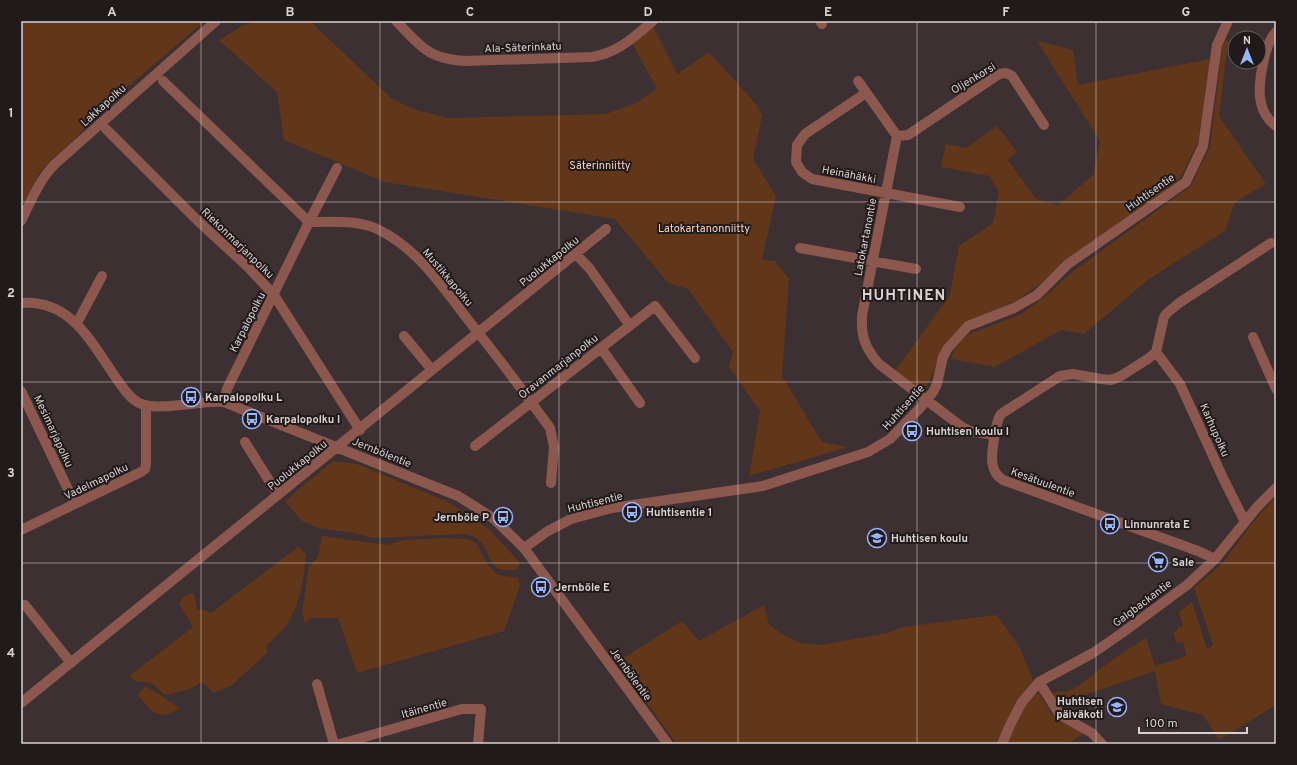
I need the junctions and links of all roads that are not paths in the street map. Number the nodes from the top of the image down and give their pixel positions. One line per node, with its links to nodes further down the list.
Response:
1 (216, 21): 16 (street, Lakkapolku)
2 (396, 21): 3 (street, Ala-Säterinkatu)
3 (653, 21)
4 (1228, 21): 38 (street, Huhtisentie)
5 (1276, 32): 10 (street)
6 (162, 81): 17 (street)
7 (858, 81): 8 (street)
8 (866, 93): 12 (street); 14 (street, Heinähäkki)
9 (1044, 126): 12 (street, Oljenkorsi)
10 (1276, 126)
11 (106, 129): 25 (street, Riekonmarjanpolku)
12 (897, 136): 14 (street, Latokartanontie)
13 (337, 168): 17 (street, Karpalopolku)
14 (885, 194): 15 (street, Heinähäkki); 22 (street, Latokartanontie)
15 (960, 207)
16 (21, 221)
17 (308, 222): 25 (street, Karpalopolku); 29 (street, Mustikkapolku)
18 (606, 229): 21 (street, Puolukkapolku)
19 (1271, 243): 33 (street)
20 (800, 248): 22 (street)
21 (576, 254): 28 (street); 29 (street, Puolukkapolku)
22 (872, 261): 23 (street); 38 (street, Latokartanontie)
23 (916, 269)
24 (102, 276): 27 (street)
25 (274, 295): 39 (street, Karpalopolku); 43 (street, Riekonmarjanpolku)
26 (21, 303): 27 (street)
27 (77, 323): 42 (street)
28 (630, 326): 32 (street, Oravanmarjanpolku); 34 (street, Oravanmarjanpolku)
29 (479, 333): 35 (street, Puolukkapolku); 40 (street, Mustikkapolku)
30 (404, 336): 35 (street)
31 (1253, 337): 36 (street)
32 (601, 348): 40 (street, Oravanmarjanpolku); 41 (street)
33 (1156, 352): 44 (street, Kesätuulentie); 52 (street, Karhupolku)
34 (695, 358)
35 (432, 370): 43 (street, Puolukkapolku)
36 (1276, 388)
37 (21, 390): 51 (street, Mesimarjapolku)
38 (926, 400): 44 (street, Latokartanontie); 54 (street, Huhtisentie)
39 (224, 402): 42 (street, Jernbölentie); 47 (street, Jernbölentie)
40 (531, 402): 46 (street, Oravanmarjanpolku); 48 (street, Mustikkapolku)
41 (640, 403)
42 (146, 405): 51 (street, Vadelmapolku)
43 (360, 430): 47 (street, Puolukkapolku)
44 (995, 435): 55 (street, Kesätuulentie)
45 (245, 442): 50 (street)
46 (475, 446)
47 (338, 447): 50 (street, Puolukkapolku); 54 (street, Jernbölentie)
48 (551, 483)
49 (1276, 488): 52 (street, Galgbackantie)
50 (278, 496): 57 (street, Puolukkapolku)
51 (75, 504): 53 (street, Vadelmapolku)
52 (1245, 522): 55 (street, Galgbackantie)
53 (21, 530)
54 (524, 548): 61 (street, Jernbölentie)
55 (1215, 559): 58 (street, Galgbackantie)
56 (25, 605): 57 (street)
57 (72, 663): 60 (street, Puolukkapolku)
58 (1039, 682): 65 (street); 66 (street)
59 (317, 684): 62 (street)
60 (21, 703)
61 (663, 742)
62 (334, 744)
63 (340, 744): 64 (street, Itäinentie)
64 (478, 744)
65 (1002, 744)
66 (1102, 744)

